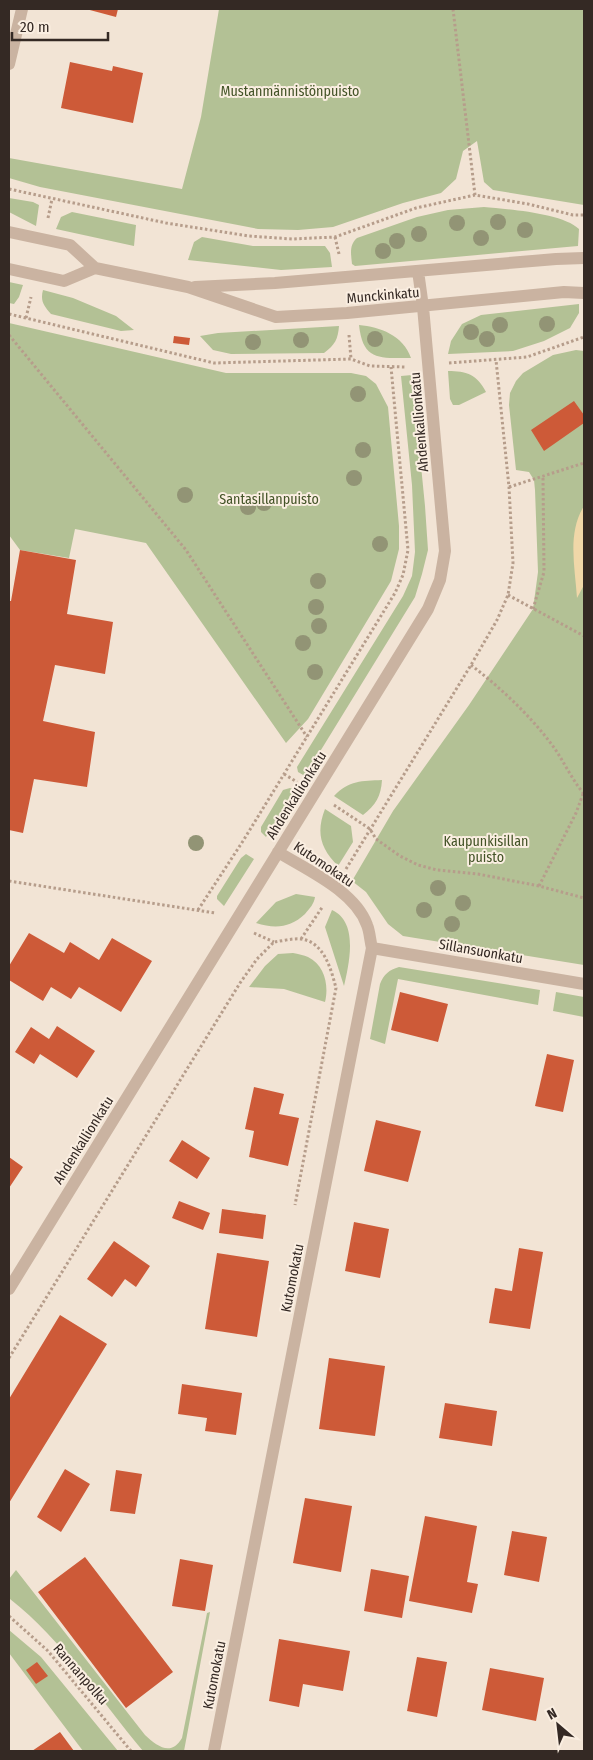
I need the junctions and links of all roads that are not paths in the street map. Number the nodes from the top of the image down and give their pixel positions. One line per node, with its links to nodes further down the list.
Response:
1 (22, 9): 2 (street)
2 (9, 64)
3 (9, 232): 5 (street)
4 (584, 258): 7 (street, Munckinkatu)
5 (95, 268): 6 (street); 8 (street, Munckinkatu)
6 (9, 269)
7 (418, 271): 8 (street, Munckinkatu); 10 (street, Ahdenkallionkatu)
8 (188, 287): 10 (street, Munckinkatu)
9 (584, 293): 10 (street, Munckinkatu)
10 (423, 307): 11 (street, Ahdenkallionkatu)
11 (278, 852): 12 (street, Kutomokatu); 14 (street, Ahdenkallionkatu)
12 (372, 948): 13 (street, Sillansuonkatu); 15 (street, Kutomokatu)
13 (584, 984)
14 (9, 1289)
15 (214, 1751)

